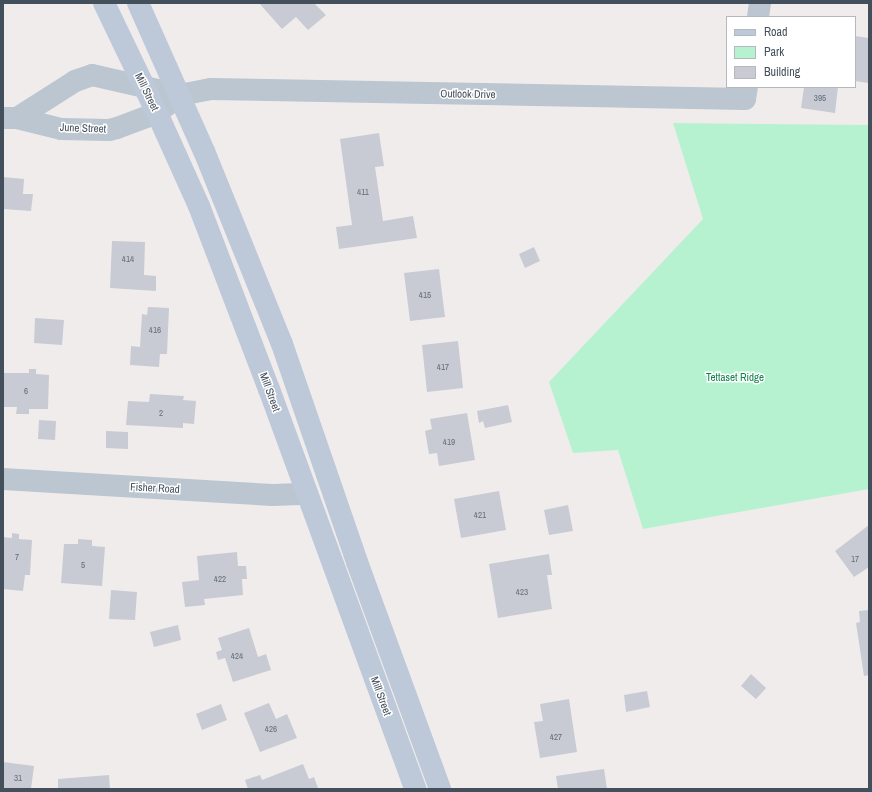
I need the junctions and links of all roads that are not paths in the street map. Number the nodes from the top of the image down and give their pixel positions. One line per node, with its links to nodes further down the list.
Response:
1 (104, 3): 5 (main road, Mill Street)
2 (138, 3): 7 (main road)
3 (760, 3): 4 (street)
4 (758, 16)
5 (144, 87): 7 (street, June Street); 8 (main road, Mill Street); 9 (street, June Street)
6 (747, 88): 7 (street, Outlook Drive)
7 (180, 95): 8 (street, June Street); 13 (main road)
8 (157, 113): 9 (street, June Street); 11 (main road, Mill Street)
9 (10, 118)
10 (3, 479): 11 (street, Fisher Road)
11 (307, 494): 12 (main road, Mill Street)
12 (415, 789)
13 (440, 789)

